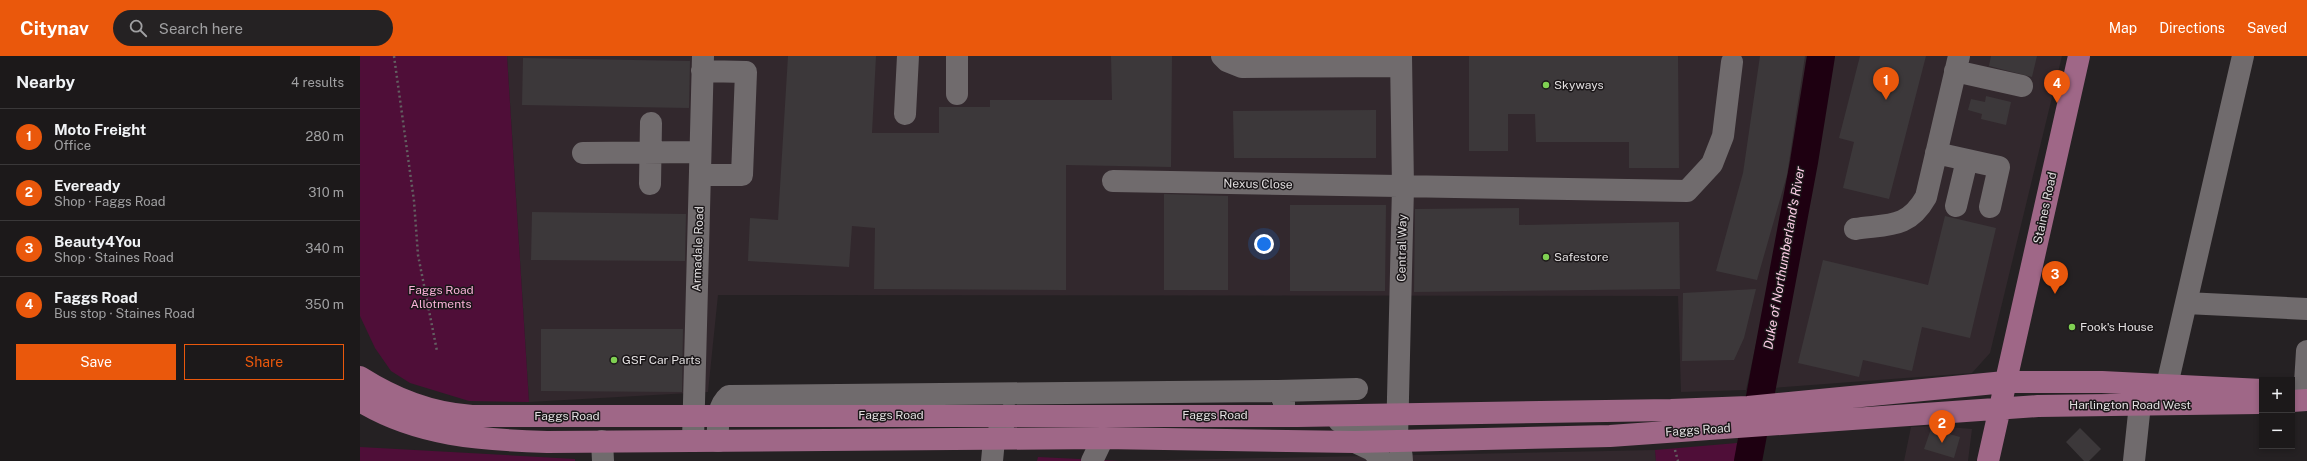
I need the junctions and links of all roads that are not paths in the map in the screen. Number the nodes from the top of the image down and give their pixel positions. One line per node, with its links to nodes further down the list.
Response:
1 (908, 56): 13 (street)
2 (957, 56): 12 (street)
3 (1222, 56): 6 (street)
4 (2079, 56): 31 (main road, Staines Road)
5 (2243, 56): 27 (street)
6 (1401, 61): 23 (street, Central Way)
7 (1732, 62): 23 (street, Nexus Close)
8 (702, 63): 10 (street); 15 (street, Armadale Road)
9 (1957, 63): 11 (street); 18 (street)
10 (747, 64): 20 (street)
11 (2022, 86)
12 (956, 94)
13 (905, 114)
14 (651, 123): 17 (street)
15 (700, 152): 17 (street); 20 (street, Armadale Road)
16 (583, 153): 17 (street)
17 (650, 153): 22 (street)
18 (1936, 153): 19 (street); 26 (street)
19 (1967, 160): 24 (street); 25 (street)
20 (700, 175): 42 (street, Armadale Road)
21 (1113, 181): 23 (street, Nexus Close)
22 (650, 184)
23 (1403, 187): 45 (street, Central Way)
24 (1956, 206)
25 (1990, 207)
26 (1855, 229)
27 (2186, 303): 28 (street); 32 (street)
28 (2307, 309)
29 (2306, 364): 36 (street)
30 (360, 377): 42 (main road, Faggs Road)
31 (2005, 382): 32 (main road, Harlington Road West); 40 (main road, Staines Road); 45 (main road, Faggs Road)
32 (2167, 385): 34 (main road, Harlington Road West)
33 (1357, 389): 35 (street)
34 (2259, 390)
35 (1278, 391): 43 (street); 44 (street)
36 (2299, 399)
37 (360, 401): 53 (main road, Faggs Road)
38 (2259, 403): 39 (main road, Harlington Road West)
39 (2140, 404): 40 (main road, Harlington Road West); 61 (street)
40 (1998, 409): 46 (main road, Faggs Road); 60 (main road)
41 (1009, 414): 43 (main road, Faggs Road); 44 (main road, Faggs Road); 49 (street)
42 (693, 415): 43 (main road, Faggs Road); 50 (street, Armadale Road)
43 (718, 416): 51 (street)
44 (1291, 416): 45 (main road, Faggs Road)
45 (1401, 426): 46 (main road); 48 (main road, Faggs Road); 52 (main road, Faggs Road); 57 (street); 58 (street)
46 (1516, 437): 48 (main road, Faggs Road)
47 (1103, 438): 49 (main road, Faggs Road); 52 (main road, Faggs Road); 55 (street)
48 (1428, 439): 59 (street)
49 (994, 440): 51 (main road, Faggs Road); 54 (street)
50 (693, 441): 51 (main road, Faggs Road); 53 (main road, Faggs Road)
51 (718, 441)
52 (1355, 442): 56 (street, Faggs Road)
53 (602, 451)
54 (992, 461)
55 (1092, 461)
56 (1382, 461)
57 (1387, 461)
58 (1402, 461)
59 (1412, 461)
60 (1988, 461)
61 (2134, 461)

